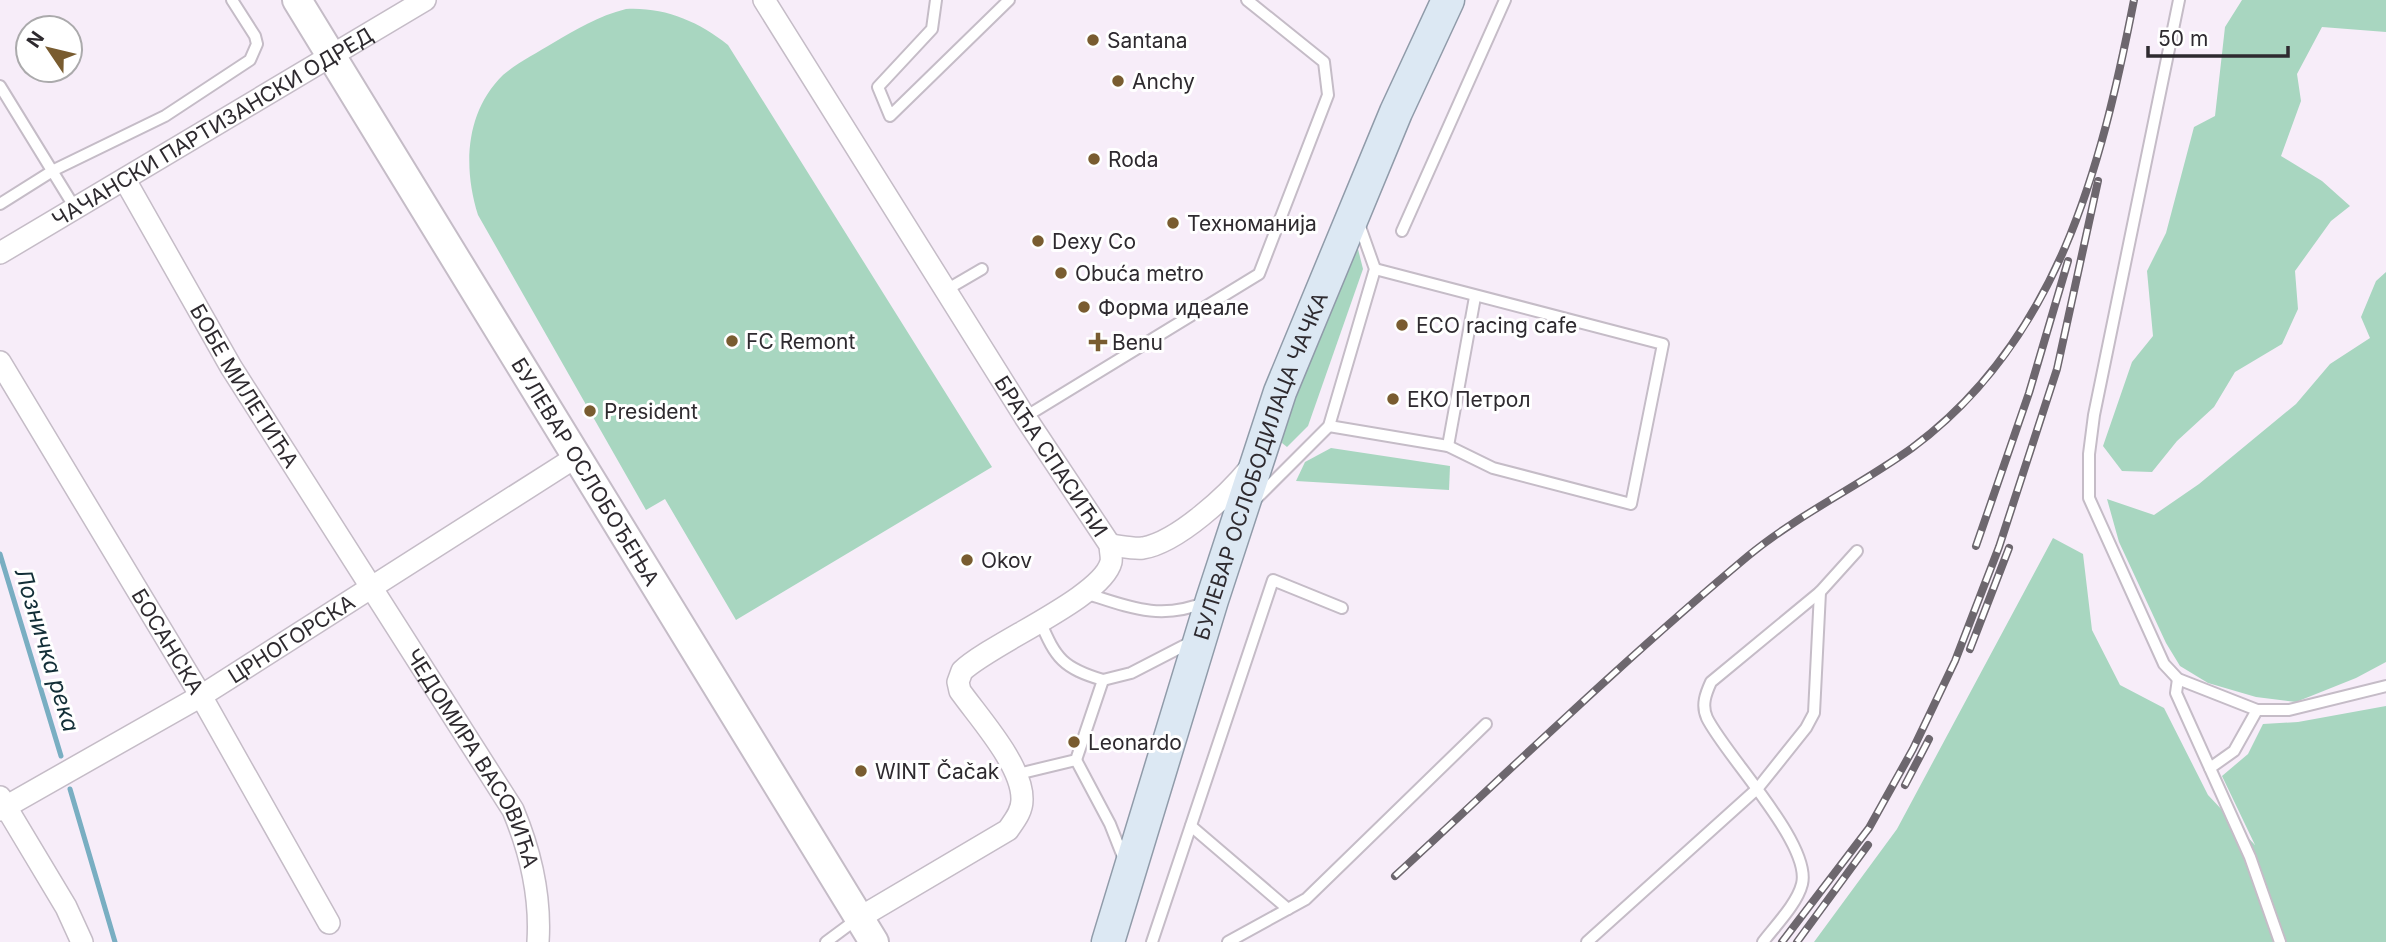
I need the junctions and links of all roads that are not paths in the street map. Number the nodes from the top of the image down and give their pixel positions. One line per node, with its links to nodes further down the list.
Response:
1 (232, 0): 13 (lane)
2 (297, 0): 11 (main road, БУЛЕВАР ОСЛОБОЂЕЊА)
3 (425, 0): 11 (street, ЧАЧАНСКИ ПАРТИЗАНСКИ ОДРЕД)
4 (764, 0): 22 (street, БРАЋА СПАСИЋИ)
5 (936, 0): 6 (lane)
6 (1009, 0)
7 (1247, 0): 25 (lane)
8 (1448, 0): 17 (main road, БУЛЕВАР ОСЛОБОДИЛАЦА ЧАЧКА)
9 (1505, 0): 18 (lane)
10 (2179, 0): 40 (lane)
11 (333, 56): 14 (street, ЧАЧАНСКИ ПАРТИЗАНСКИ ОДРЕД); 28 (main road, БУЛЕВАР ОСЛОБОЂЕЊА)
12 (0, 86): 13 (lane)
13 (54, 170): 15 (lane); 16 (lane)
14 (125, 180): 16 (street, ЧАЧАНСКИ ПАРТИЗАНСКИ ОДРЕД); 33 (street, БОБЕ МИЛЕТИЋА)
15 (0, 204)
16 (75, 208): 19 (street, ЧАЧАНСКИ ПАРТИЗАНСКИ ОДРЕД)
17 (1354, 211): 21 (lane); 29 (main road, БУЛЕВАР ОСЛОБОДИЛАЦА ЧАЧКА)
18 (1402, 230)
19 (0, 253)
20 (982, 269): 22 (lane)
21 (1376, 269): 23 (lane); 26 (lane)
22 (946, 290): 25 (street, БРАЋА СПАСИЋИ)
23 (1475, 297): 27 (lane); 27 (lane)
24 (0, 362): 43 (street, БОСАНСКА)
25 (1025, 417): 31 (street, БРАЋА СПАСИЋИ)
26 (1329, 426): 27 (lane); 30 (lane)
27 (1448, 446)
28 (576, 457): 33 (street, ЦРНОГОРСКА); 54 (main road, БУЛЕВАР ОСЛОБОЂЕЊА)
29 (1258, 458): 30 (main road, БУЛЕВАР ОСЛОБОДИЛАЦА ЧАЧКА); 31 (street)
30 (1239, 516): 36 (main road, БУЛЕВАР ОСЛОБОДИЛАЦА ЧАЧКА)
31 (1110, 545): 35 (street, БРАЋА СПАСИЋИ)
32 (1857, 551): 34 (lane)
33 (370, 586): 43 (street, ЦРНОГОРСКА); 57 (street, ЧЕДОМИРА ВАСОВИЋА)
34 (1820, 592): 49 (lane); 49 (lane)
35 (1085, 593): 36 (lane); 38 (street, БРАЋА СПАСИЋИ)
36 (1212, 600): 39 (main road, БУЛЕВАР ОСЛОБОДИЛАЦА ЧАЧКА)
37 (1342, 608): 51 (lane)
38 (1040, 621): 41 (lane); 48 (street, БРАЋА СПАСИЋИ)
39 (1202, 636): 41 (lane); 52 (main road, БУЛЕВАР ОСЛОБОДИЛАЦА ЧАЧКА)
40 (2178, 679): 44 (lane); 47 (lane)
41 (1103, 680): 46 (lane)
42 (2386, 686): 44 (lane)
43 (201, 696): 50 (street, ЦРНОГОРСКА); 55 (street, БОСАНСКА)
44 (2258, 710): 47 (lane)
45 (1486, 724): 53 (lane)
46 (1076, 760): 48 (lane); 52 (lane)
47 (2210, 768): 65 (lane)
48 (1018, 775): 54 (street, БРАЋА СПАСИЋИ)
49 (1758, 788): 63 (lane); 64 (lane)
50 (2, 804): 56 (street)
51 (1191, 826): 53 (lane); 61 (lane)
52 (1129, 871): 60 (main road, БУЛЕВАР ОСЛОБОДИЛАЦА ЧАЧКА)
53 (1288, 909): 62 (lane)
54 (859, 918): 58 (lane); 59 (main road, БУЛЕВАР ОСЛОБОЂЕЊА)
55 (329, 923)
56 (82, 942)
57 (538, 942)
58 (826, 942)
59 (874, 942)
60 (1108, 942)
61 (1152, 942)
62 (1228, 942)
63 (1587, 942)
64 (1763, 942)
65 (2280, 942)

